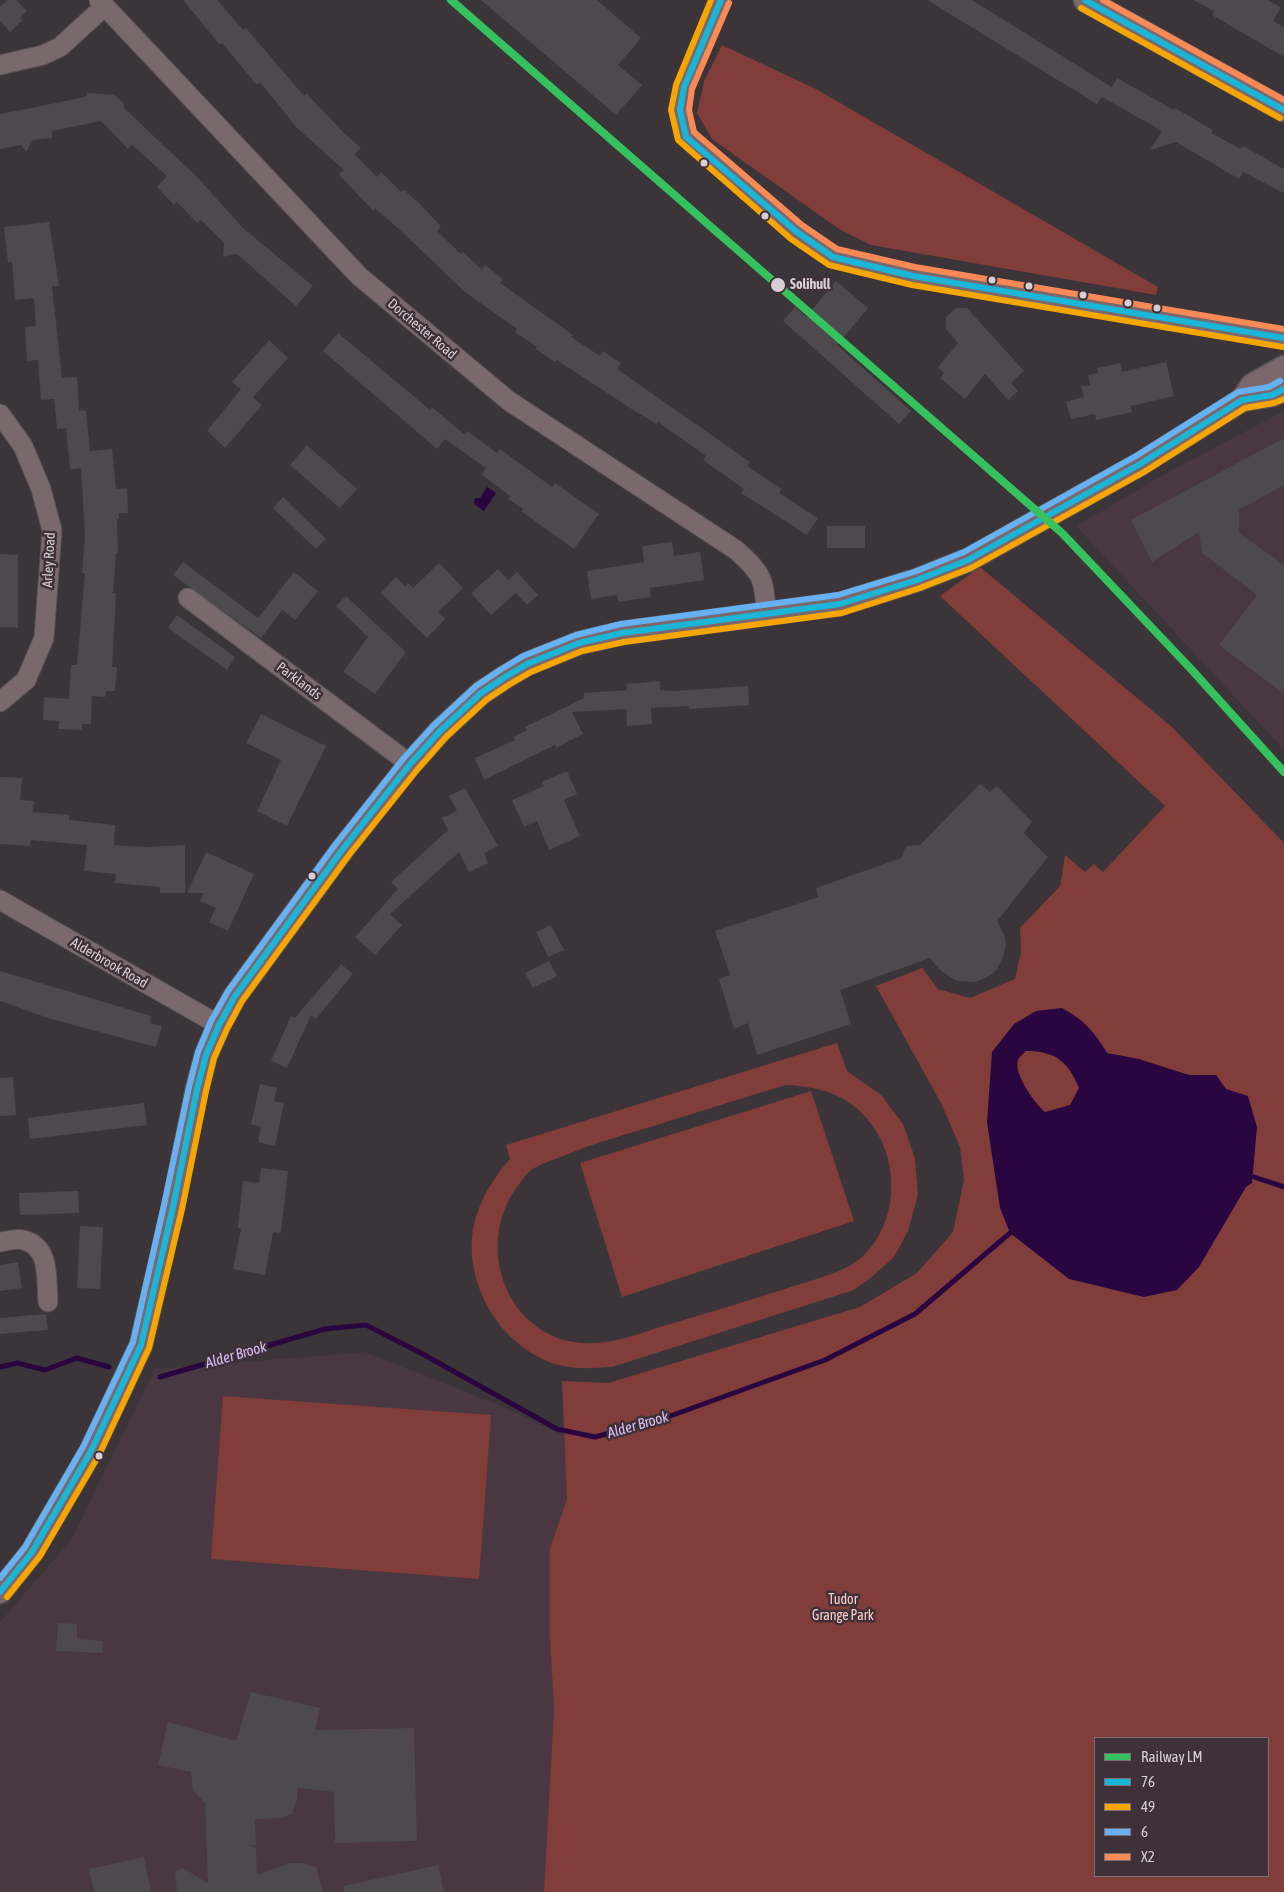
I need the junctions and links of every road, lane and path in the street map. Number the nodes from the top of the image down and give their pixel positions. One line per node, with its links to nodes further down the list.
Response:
1 (721, 0): 6 (street)
2 (1085, 0): 5 (main road)
3 (102, 3): 4 (street); 12 (street, Dorchester Road)
4 (0, 65)
5 (1284, 110)
6 (1284, 338)
7 (1284, 367): 9 (main road)
8 (1284, 389): 9 (main road)
9 (1242, 400): 12 (main road)
10 (0, 414): 13 (street, Arley Road)
11 (188, 598): 14 (street, Parklands)
12 (766, 615): 14 (main road)
13 (0, 702)
14 (410, 764): 16 (main road)
15 (0, 900): 16 (street, Alderbrook Road)
16 (219, 1026): 19 (main road)
17 (0, 1242): 18 (street)
18 (48, 1302)
19 (0, 1592)

